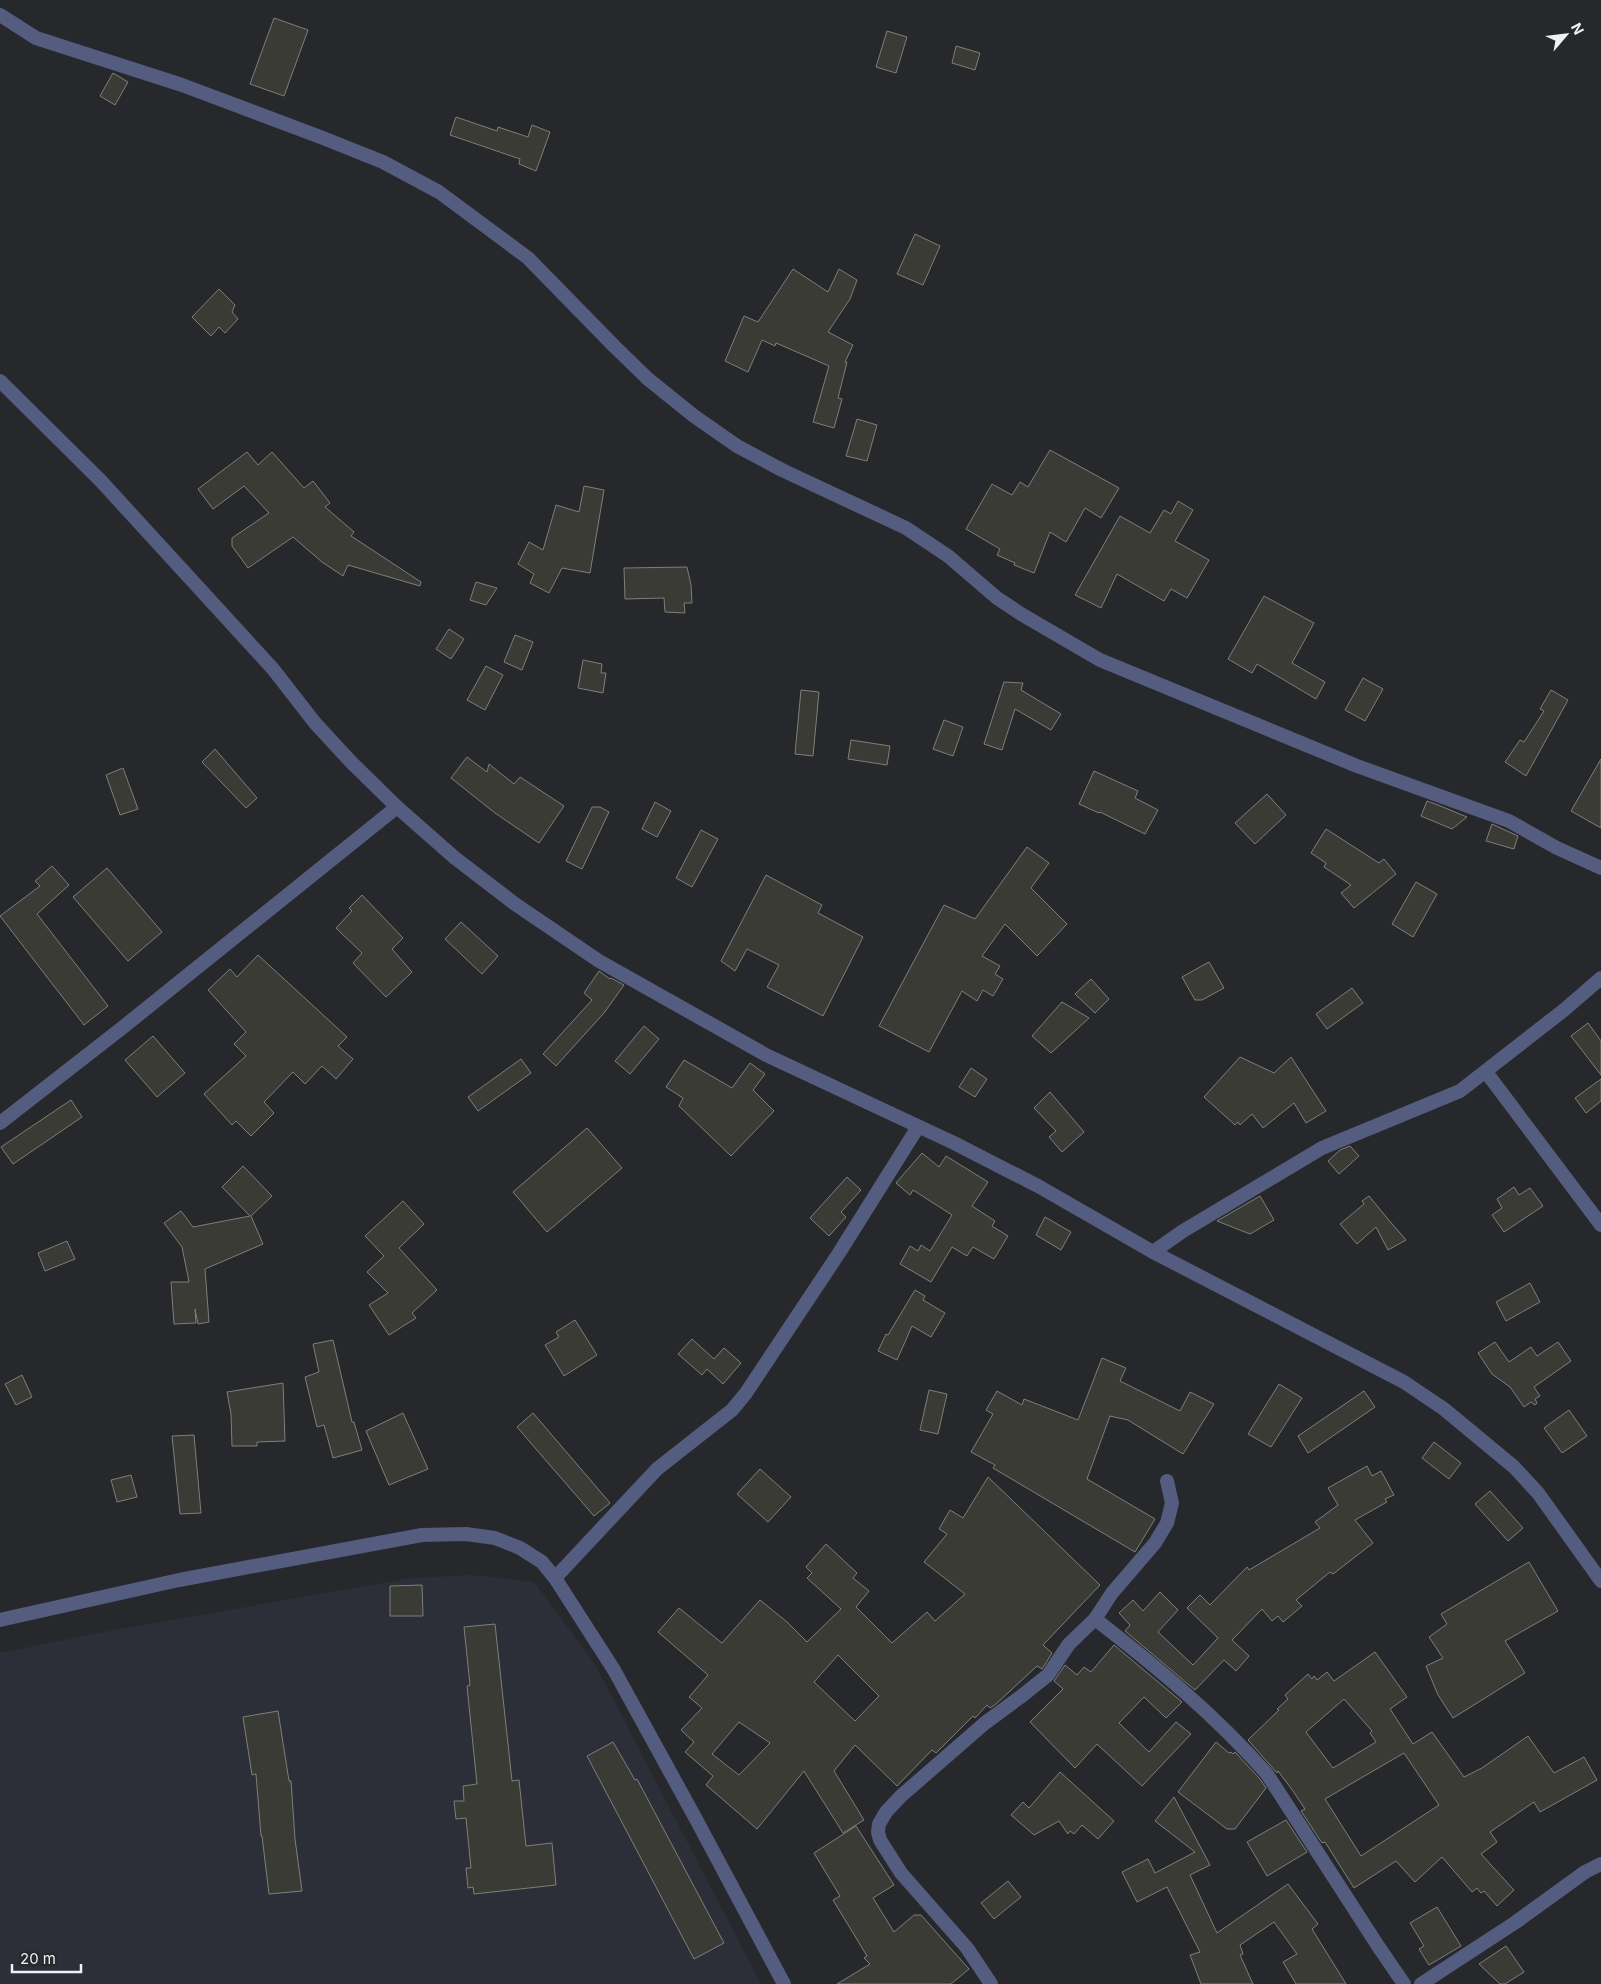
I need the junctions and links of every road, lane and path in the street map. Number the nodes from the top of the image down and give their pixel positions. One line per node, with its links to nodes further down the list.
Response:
1 (0, 15): 4 (street)
2 (0, 381): 3 (street)
3 (397, 808): 7 (street); 8 (street)
4 (1601, 868)
5 (1601, 978): 6 (street)
6 (1486, 1072): 9 (street); 10 (street)
7 (0, 1123)
8 (918, 1127): 10 (street); 12 (street)
9 (1601, 1225)
10 (1153, 1252): 13 (street)
11 (1167, 1481): 14 (street)
12 (555, 1578): 15 (street); 17 (street)
13 (1601, 1581)
14 (1095, 1619): 18 (street); 19 (street)
15 (0, 1620)
16 (1601, 1864): 20 (street)
17 (784, 1984)
18 (991, 1984)
19 (1404, 1984)
20 (1421, 1984)

